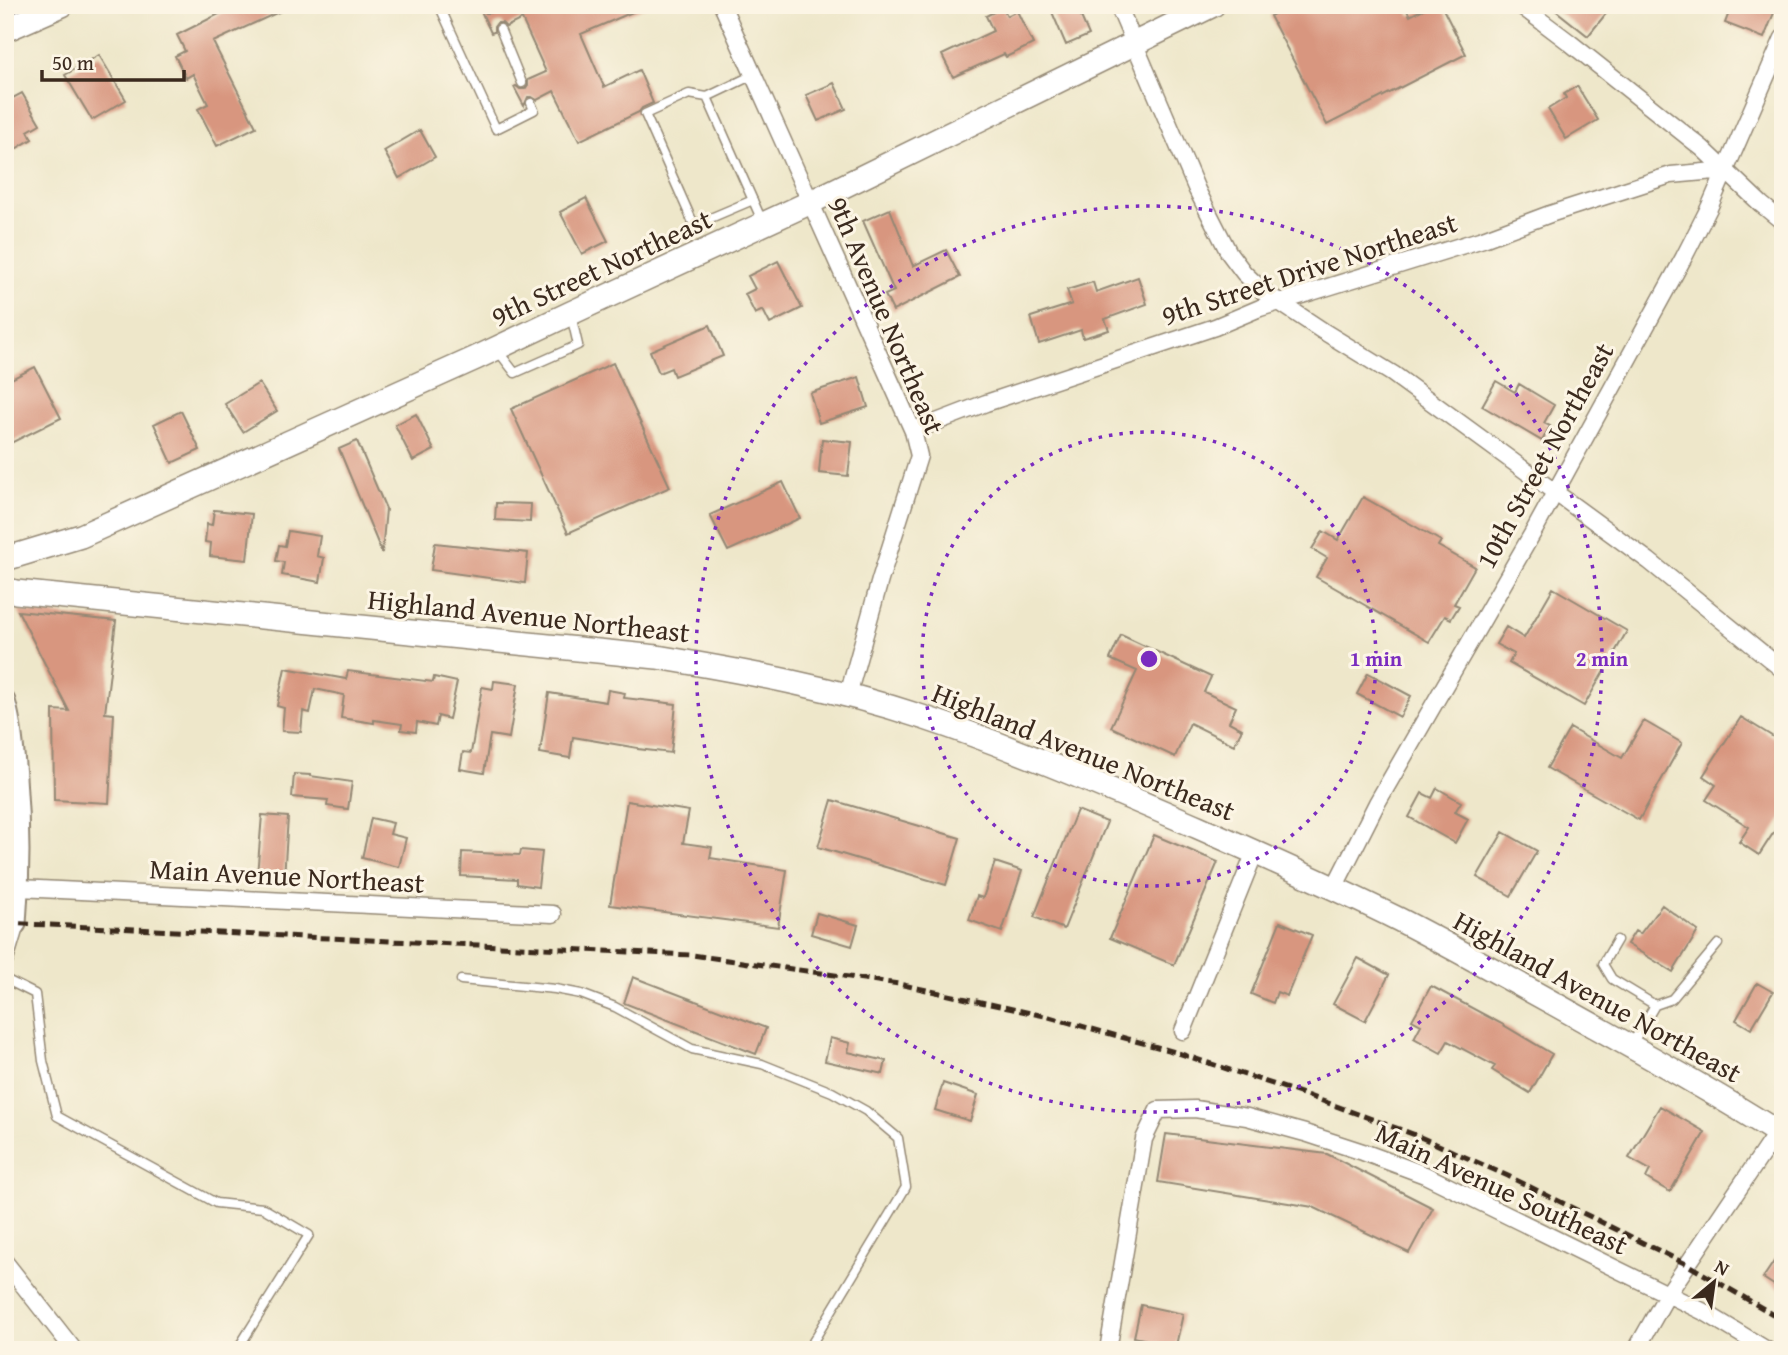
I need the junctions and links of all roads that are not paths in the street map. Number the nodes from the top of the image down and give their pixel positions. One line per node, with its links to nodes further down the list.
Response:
1 (62, 5): 8 (main road)
2 (439, 5): 14 (lane)
3 (722, 5): 11 (street, 9th Avenue Northeast)
4 (1118, 5): 10 (street)
5 (1213, 5): 10 (main road, 9th Street Northeast)
6 (1520, 5): 15 (street)
7 (500, 29): 12 (lane)
8 (5, 30)
9 (1783, 38): 15 (street, 10th Street Northeast)
10 (1135, 44): 17 (main road, 9th Street Northeast); 20 (street)
11 (753, 75): 13 (lane); 17 (street, 9th Avenue Northeast)
12 (522, 83)
13 (707, 97): 16 (lane); 16 (lane)
14 (531, 103)
15 (1726, 170): 18 (street); 20 (street, 9th Street Drive Northeast); 24 (street, 10th Street Northeast)
16 (753, 200): 19 (lane)
17 (811, 202): 19 (main road, 9th Street Northeast); 23 (street, 9th Avenue Northeast)
18 (1783, 222)
19 (764, 224): 21 (main road, 9th Street Northeast)
20 (1280, 302): 23 (street, 9th Street Drive Northeast); 24 (street)
21 (571, 313): 22 (main road, 9th Street Northeast); 22 (lane)
22 (496, 348): 25 (main road, 9th Street Northeast)
23 (913, 431): 28 (street, 9th Avenue Northeast)
24 (1555, 491): 27 (street); 32 (street, 10th Street Northeast)
25 (5, 559)
26 (5, 589): 28 (main road, Highland Avenue Northeast)
27 (1783, 670)
28 (848, 695): 30 (main road, Highland Avenue Northeast)
29 (5, 701): 31 (street)
30 (1255, 852): 32 (main road, Highland Avenue Northeast); 41 (street)
31 (19, 888): 33 (street, Main Avenue Northeast); 34 (street)
32 (1334, 888): 42 (main road, Highland Avenue Northeast)
33 (553, 914)
34 (16, 924): 37 (street)
35 (1617, 940): 40 (lane)
36 (1718, 944): 40 (lane)
37 (5, 960)
38 (5, 979): 47 (lane)
39 (461, 980): 48 (lane)
40 (1655, 1004): 42 (lane)
41 (1183, 1031)
42 (1630, 1046): 43 (main road, Highland Avenue Northeast)
43 (1781, 1131): 45 (street)
44 (7, 1268): 46 (street)
45 (1667, 1295): 49 (street, Main Avenue Southeast); 50 (street); 51 (street, Main Avenue Southeast)
46 (74, 1350)
47 (237, 1350)
48 (808, 1350)
49 (1108, 1350)
50 (1636, 1350)
51 (1767, 1350)

